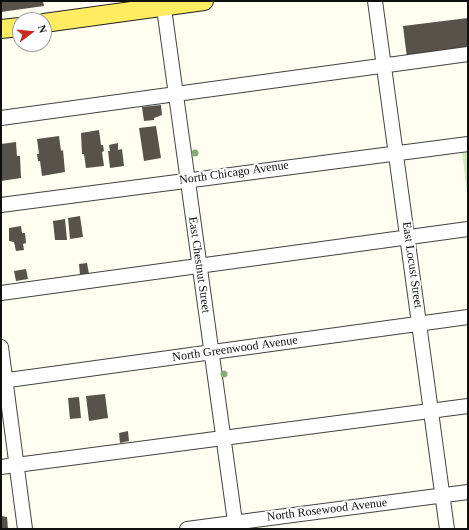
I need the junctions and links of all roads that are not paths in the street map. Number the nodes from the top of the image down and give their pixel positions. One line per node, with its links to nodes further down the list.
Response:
1 (204, 1): 3 (main road)
2 (375, 1): 8 (street, East Locust Street)
3 (164, 4): 4 (main road); 9 (street, East Chestnut Street)
4 (52, 22)
5 (12, 28): 6 (main road)
6 (1, 29)
7 (468, 54): 8 (street)
8 (384, 66): 9 (street); 12 (street, East Locust Street)
9 (176, 94): 10 (street); 13 (street, East Chestnut Street)
10 (1, 118)
11 (468, 144): 12 (street, North Chicago Avenue)
12 (396, 152): 13 (street, North Chicago Avenue); 16 (street, East Locust Street)
13 (188, 180): 14 (street, North Chicago Avenue); 17 (street, East Chestnut Street)
14 (1, 205)
15 (468, 229): 16 (street)
16 (408, 238): 17 (street); 20 (street, East Locust Street)
17 (200, 266): 18 (street); 22 (street, East Chestnut Street)
18 (1, 293)
19 (468, 317): 20 (street, North Greenwood Avenue)
20 (420, 324): 22 (street, North Greenwood Avenue); 25 (street, East Locust Street)
21 (1, 347): 23 (street)
22 (211, 352): 23 (street, North Greenwood Avenue); 26 (street, East Chestnut Street)
23 (3, 381): 27 (street)
24 (468, 406): 25 (street)
25 (431, 411): 26 (street); 30 (street, East Locust Street)
26 (223, 438): 27 (street); 31 (street, East Chestnut Street)
27 (16, 465): 28 (street); 32 (street)
28 (1, 467)
29 (468, 492): 30 (street, North Rosewood Avenue)
30 (442, 496): 31 (street, North Rosewood Avenue); 34 (street, East Locust Street)
31 (235, 525): 33 (street, North Rosewood Avenue)
32 (25, 529)
33 (187, 529)
34 (448, 529)

